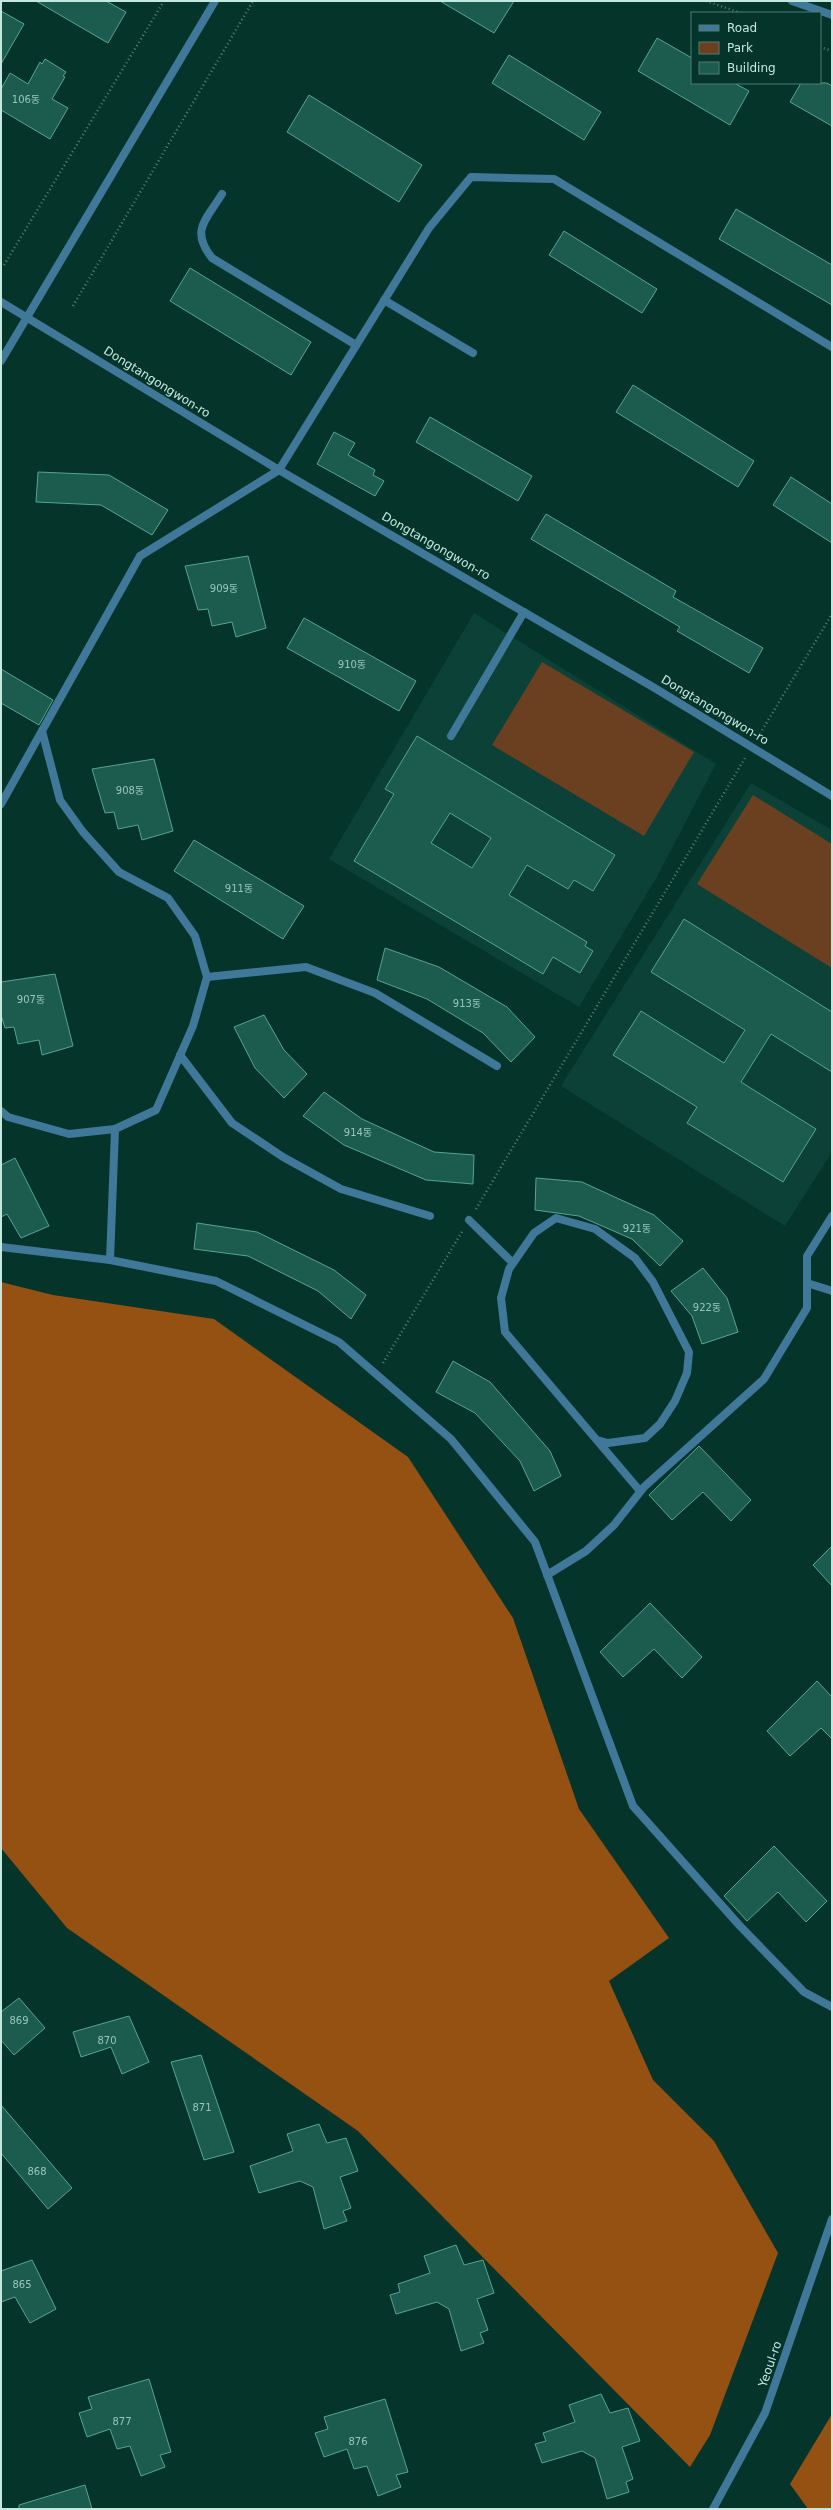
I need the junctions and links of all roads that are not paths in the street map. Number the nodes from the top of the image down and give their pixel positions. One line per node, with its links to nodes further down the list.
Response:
1 (209, 1): 5 (street)
2 (215, 1): 5 (street)
3 (792, 1): 4 (street)
4 (832, 14)
5 (204, 21): 9 (street)
6 (222, 194): 10 (street)
7 (384, 300): 10 (street); 11 (street); 12 (street)
8 (1, 302): 9 (street, Dongtangongwon-ro)
9 (28, 317): 13 (street); 14 (street, Dongtangongwon-ro)
10 (356, 345): 14 (street)
11 (832, 347)
12 (473, 353)
13 (1, 361)
14 (279, 470): 15 (street, Dongtangongwon-ro); 16 (street)
15 (524, 612): 17 (street); 18 (street, Dongtangongwon-ro)
16 (42, 731): 19 (street); 20 (street)
17 (451, 736)
18 (832, 796)
19 (1, 804)
20 (207, 977): 21 (street); 22 (street)
21 (180, 1055): 24 (street); 25 (street)
22 (497, 1066)
23 (1, 1111): 24 (street)
24 (115, 1128): 29 (street)
25 (430, 1216)
26 (832, 1216): 31 (street)
27 (469, 1220): 30 (street)
28 (1, 1247): 29 (street)
29 (110, 1260): 35 (street)
30 (513, 1263): 33 (street); 33 (street)
31 (807, 1284): 32 (street); 34 (street)
32 (832, 1291)
33 (597, 1440): 34 (street)
34 (640, 1491): 35 (street)
35 (547, 1575): 36 (street)
36 (832, 2007)
37 (832, 2219): 38 (street, Yeoul-ro)
38 (713, 2509)

